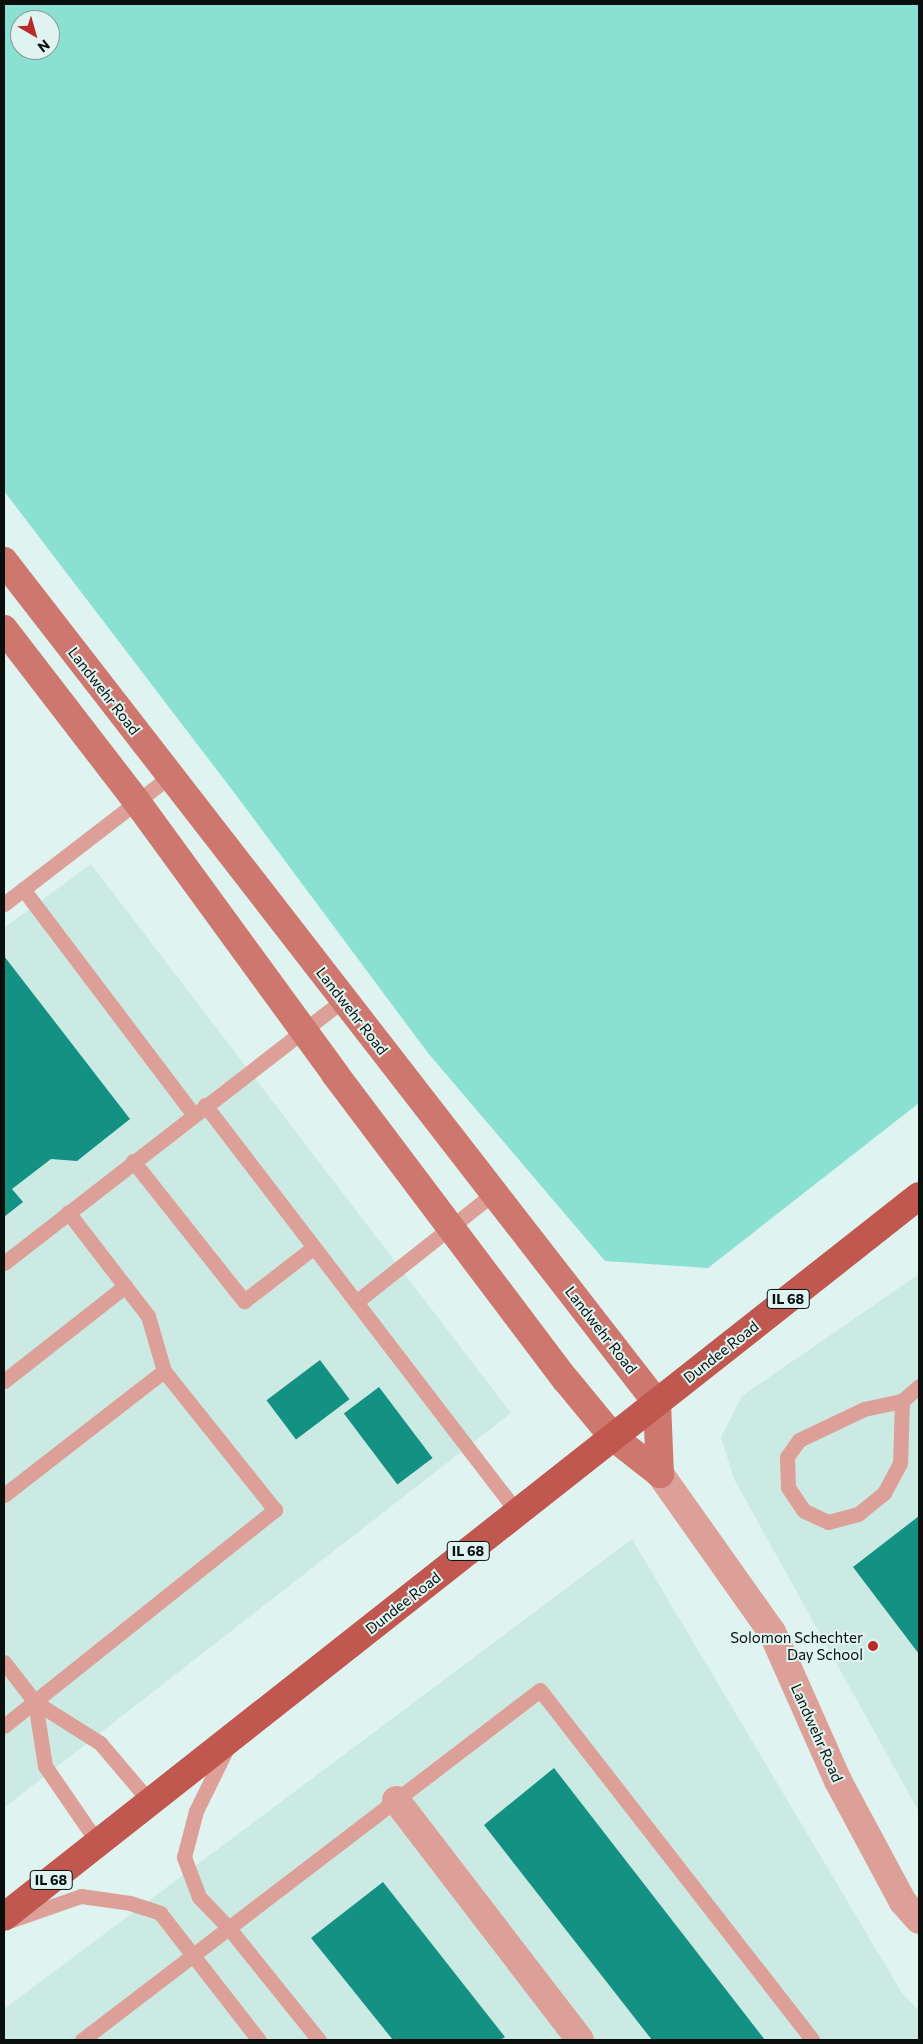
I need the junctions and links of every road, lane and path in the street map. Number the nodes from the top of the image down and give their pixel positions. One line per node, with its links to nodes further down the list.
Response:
1 (4, 562): 3 (main road, Landwehr Road)
2 (4, 629): 4 (main road, Landwehr Road)
3 (170, 776): 4 (lane); 7 (main road, Landwehr Road)
4 (137, 802): 5 (lane); 8 (main road, Landwehr Road)
5 (23, 889): 6 (lane); 9 (lane)
6 (4, 904)
7 (343, 1000): 8 (lane); 11 (main road, Landwehr Road)
8 (303, 1030): 9 (lane); 14 (main road, Landwehr Road)
9 (199, 1109): 10 (lane); 15 (lane)
10 (134, 1161): 13 (lane); 15 (lane)
11 (494, 1193): 14 (lane); 23 (main road, Landwehr Road)
12 (919, 1196): 23 (main road, Dundee Road / IL 68)
13 (68, 1212): 16 (lane); 17 (lane)
14 (449, 1228): 18 (lane); 24 (main road, Landwehr Road)
15 (314, 1247): 18 (lane)
16 (4, 1263)
17 (125, 1286): 19 (lane); 20 (lane)
18 (356, 1302): 27 (lane)
19 (164, 1371): 26 (lane); 29 (lane)
20 (4, 1380)
21 (919, 1386): 22 (lane)
22 (902, 1401): 22 (lane)
23 (656, 1403): 24 (main road, Dundee Road / IL 68); 25 (main road)
24 (613, 1438): 25 (main road, Landwehr Road); 27 (main road, Dundee Road / IL 68)
25 (660, 1474): 36 (street, Landwehr Road)
26 (4, 1495)
27 (517, 1512): 31 (main road, Dundee Road / IL 68)
28 (4, 1662): 29 (lane)
29 (35, 1702): 30 (lane); 33 (lane); 34 (lane)
30 (4, 1726)
31 (232, 1737): 33 (main road, Dundee Road / IL 68); 38 (lane)
32 (396, 1800): 38 (lane); 43 (street); 44 (lane)
33 (150, 1802): 34 (main road, Dundee Road / IL 68)
34 (98, 1843): 35 (main road, Dundee Road / IL 68)
35 (4, 1917)
36 (919, 1920)
37 (4, 1924): 39 (lane)
38 (228, 1927): 39 (lane); 42 (lane)
39 (194, 1954): 40 (lane); 41 (lane)
40 (82, 2040)
41 (259, 2040)
42 (320, 2040)
43 (580, 2040)
44 (812, 2040)

